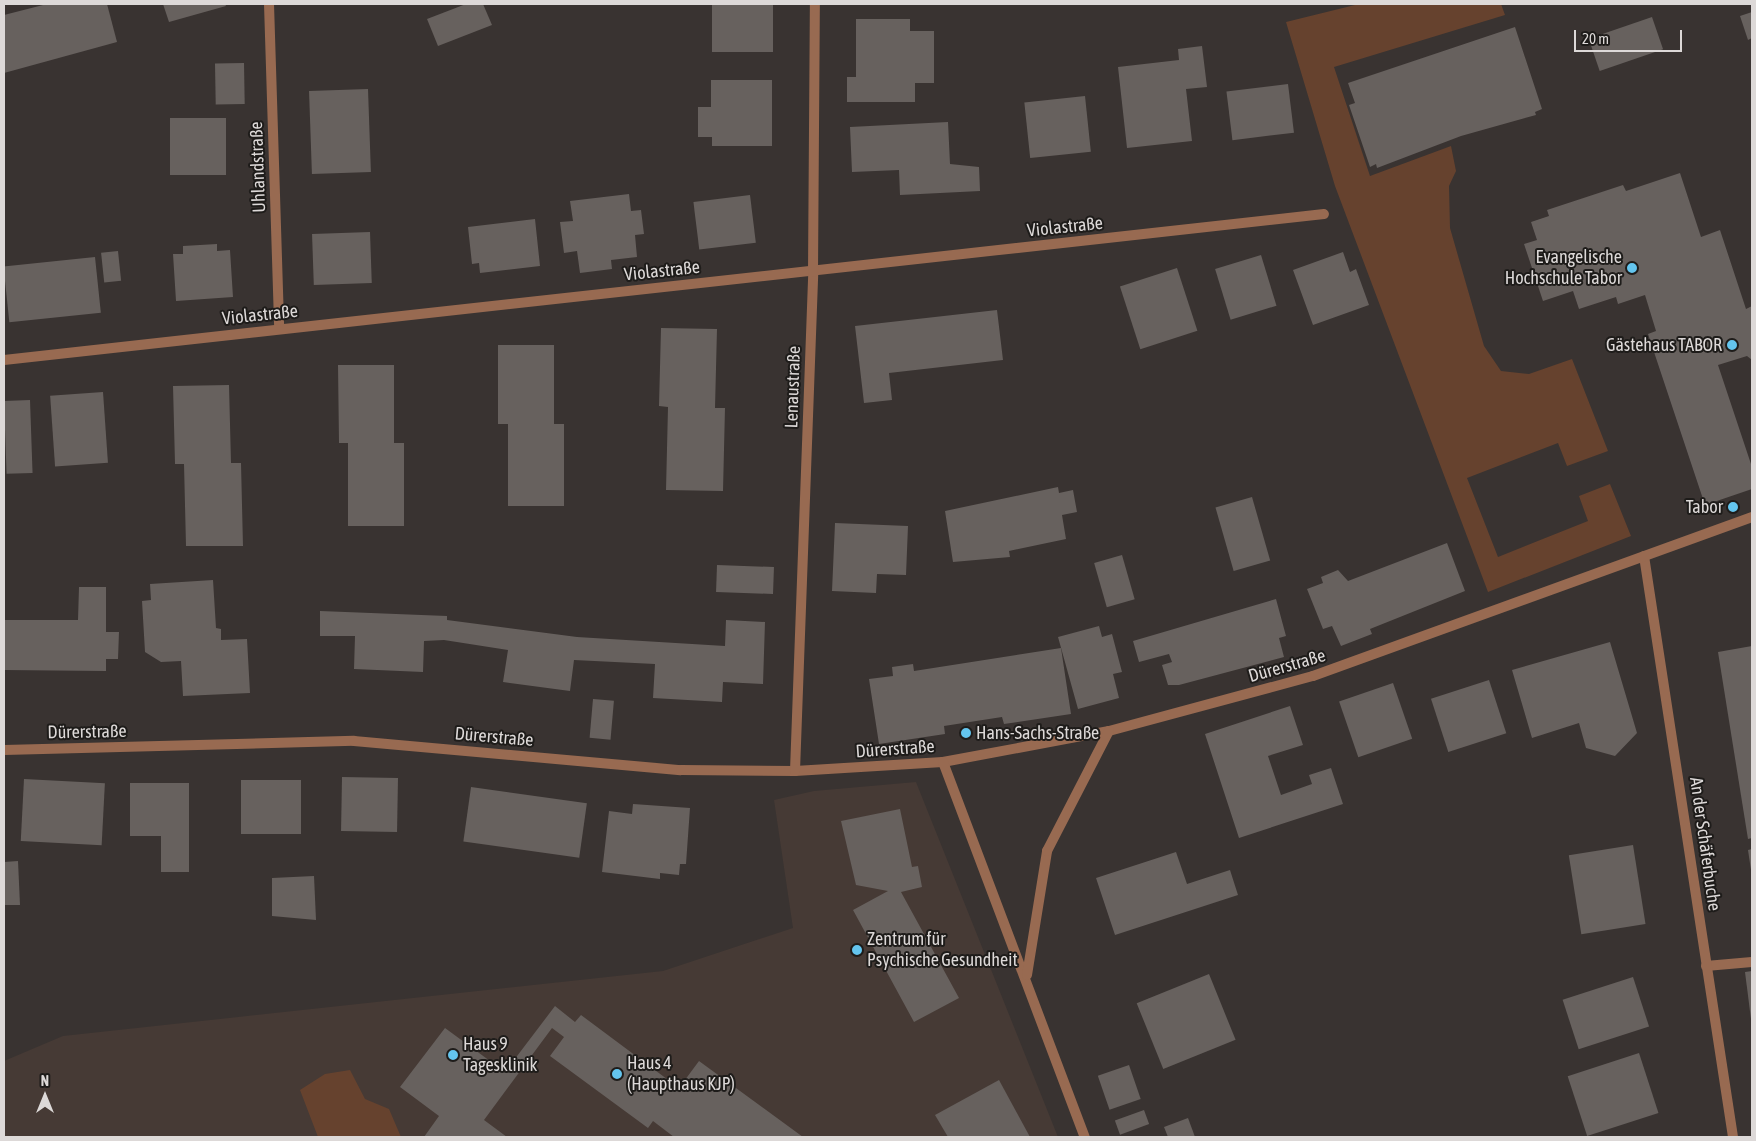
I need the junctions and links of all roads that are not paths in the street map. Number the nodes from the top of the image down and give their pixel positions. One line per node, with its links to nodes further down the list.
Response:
1 (269, 4): 5 (street, Uhlandstraße)
2 (815, 4): 4 (street, Lenaustraße)
3 (1324, 214): 4 (street, Violastraße)
4 (813, 272): 5 (street, Violastraße); 12 (street, Lenaustraße)
5 (279, 329): 6 (street, Violastraße)
6 (4, 360)
7 (1752, 517): 8 (street, Dürerstraße)
8 (1644, 556): 9 (street, Dürerstraße); 14 (street, An der Schäferbuche)
9 (1109, 731): 11 (street, Dürerstraße); 15 (street)
10 (4, 750): 12 (street, Dürerstraße)
11 (943, 762): 12 (street, Dürerstraße); 15 (street)
12 (795, 771)
13 (1752, 962): 14 (street)
14 (1706, 966): 17 (street, An der Schäferbuche)
15 (1027, 976): 16 (street)
16 (1085, 1137)
17 (1733, 1137)

